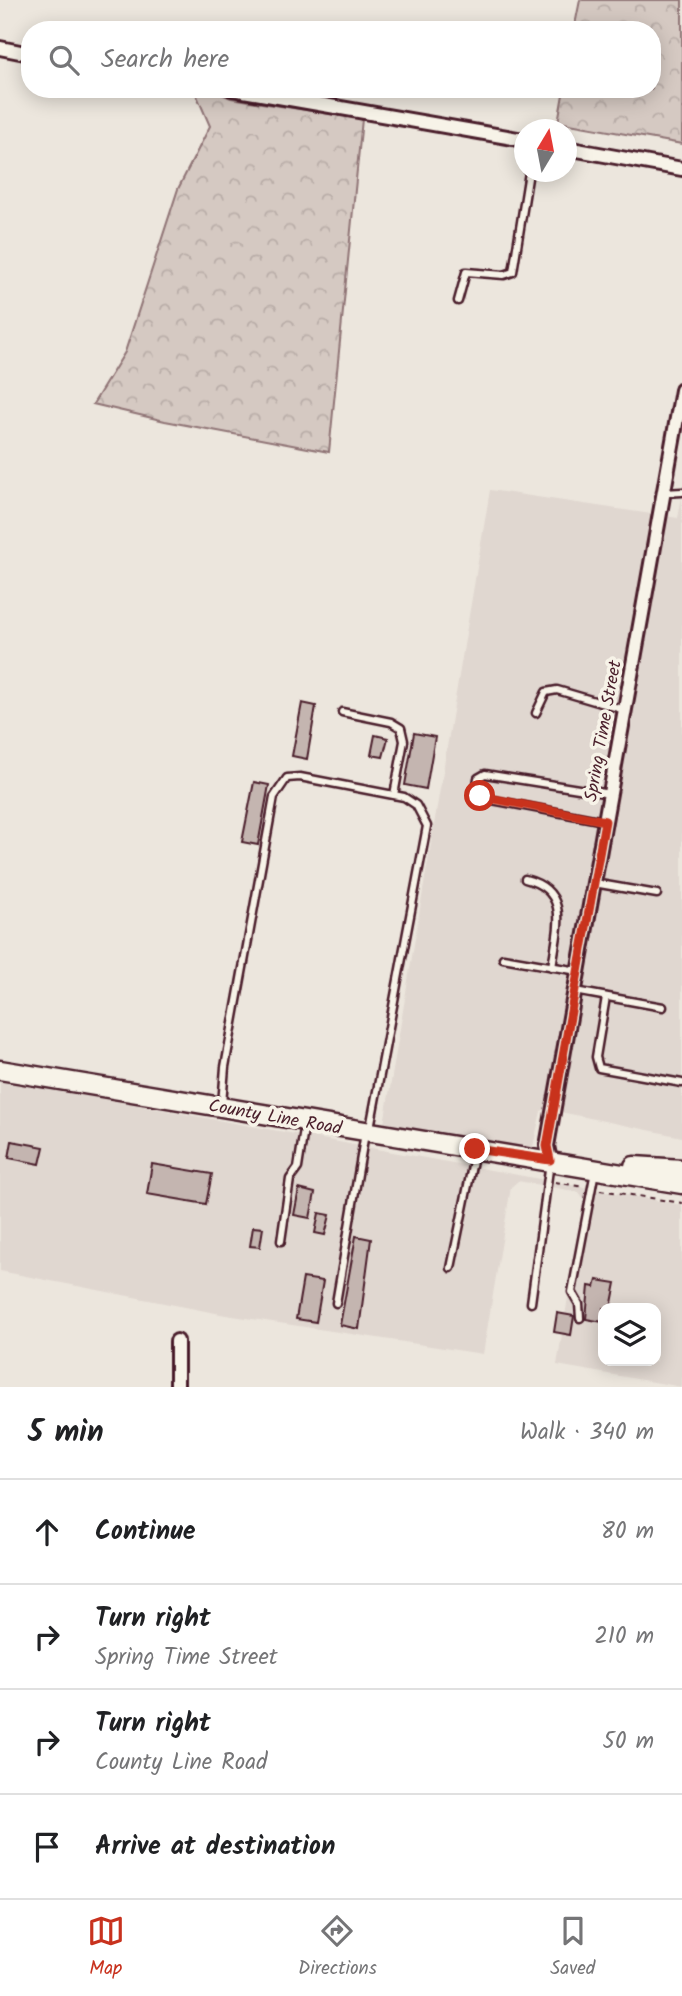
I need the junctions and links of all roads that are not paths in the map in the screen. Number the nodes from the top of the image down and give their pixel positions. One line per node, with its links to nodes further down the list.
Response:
1 (0, 48): 2 (street)
2 (21, 52)
3 (283, 98): 4 (street)
4 (514, 139)
5 (577, 150): 6 (street)
6 (682, 169)
7 (527, 182): 8 (lane)
8 (458, 301)
9 (682, 390): 11 (street, Spring Time Street)
10 (682, 492): 11 (lane)
11 (664, 493): 12 (street, Spring Time Street)
12 (625, 710): 14 (lane); 15 (street, Spring Time Street)
13 (342, 712): 16 (lane)
14 (536, 713)
15 (610, 794): 17 (street, Spring Time Street); 17 (lane)
16 (394, 795): 29 (lane); 31 (lane)
17 (605, 821): 19 (street, Spring Time Street)
18 (525, 879): 22 (lane)
19 (594, 883): 20 (lane); 23 (street, Spring Time Street)
20 (657, 894)
21 (503, 958): 22 (lane)
22 (552, 967): 23 (lane)
23 (578, 971): 24 (street, Spring Time Street)
24 (575, 991): 25 (lane); 33 (street, Spring Time Street)
25 (606, 997): 26 (lane); 28 (lane)
26 (663, 1007)
27 (0, 1070): 29 (main road, County Line Road)
28 (682, 1083)
29 (222, 1108): 30 (main road, County Line Road)
30 (305, 1123): 31 (main road, County Line Road); 37 (lane)
31 (367, 1133): 32 (main road, County Line Road); 39 (lane)
32 (475, 1149): 33 (main road, County Line Road); 38 (lane)
33 (550, 1160): 34 (main road, County Line Road); 35 (main road, County Line Road); 40 (lane)
34 (595, 1169): 36 (main road, County Line Road); 41 (lane)
35 (682, 1169)
36 (682, 1184)
37 (281, 1241)
38 (451, 1268)
39 (336, 1303)
40 (531, 1303)
41 (580, 1318)
42 (177, 1341): 43 (street)
43 (177, 1387)

